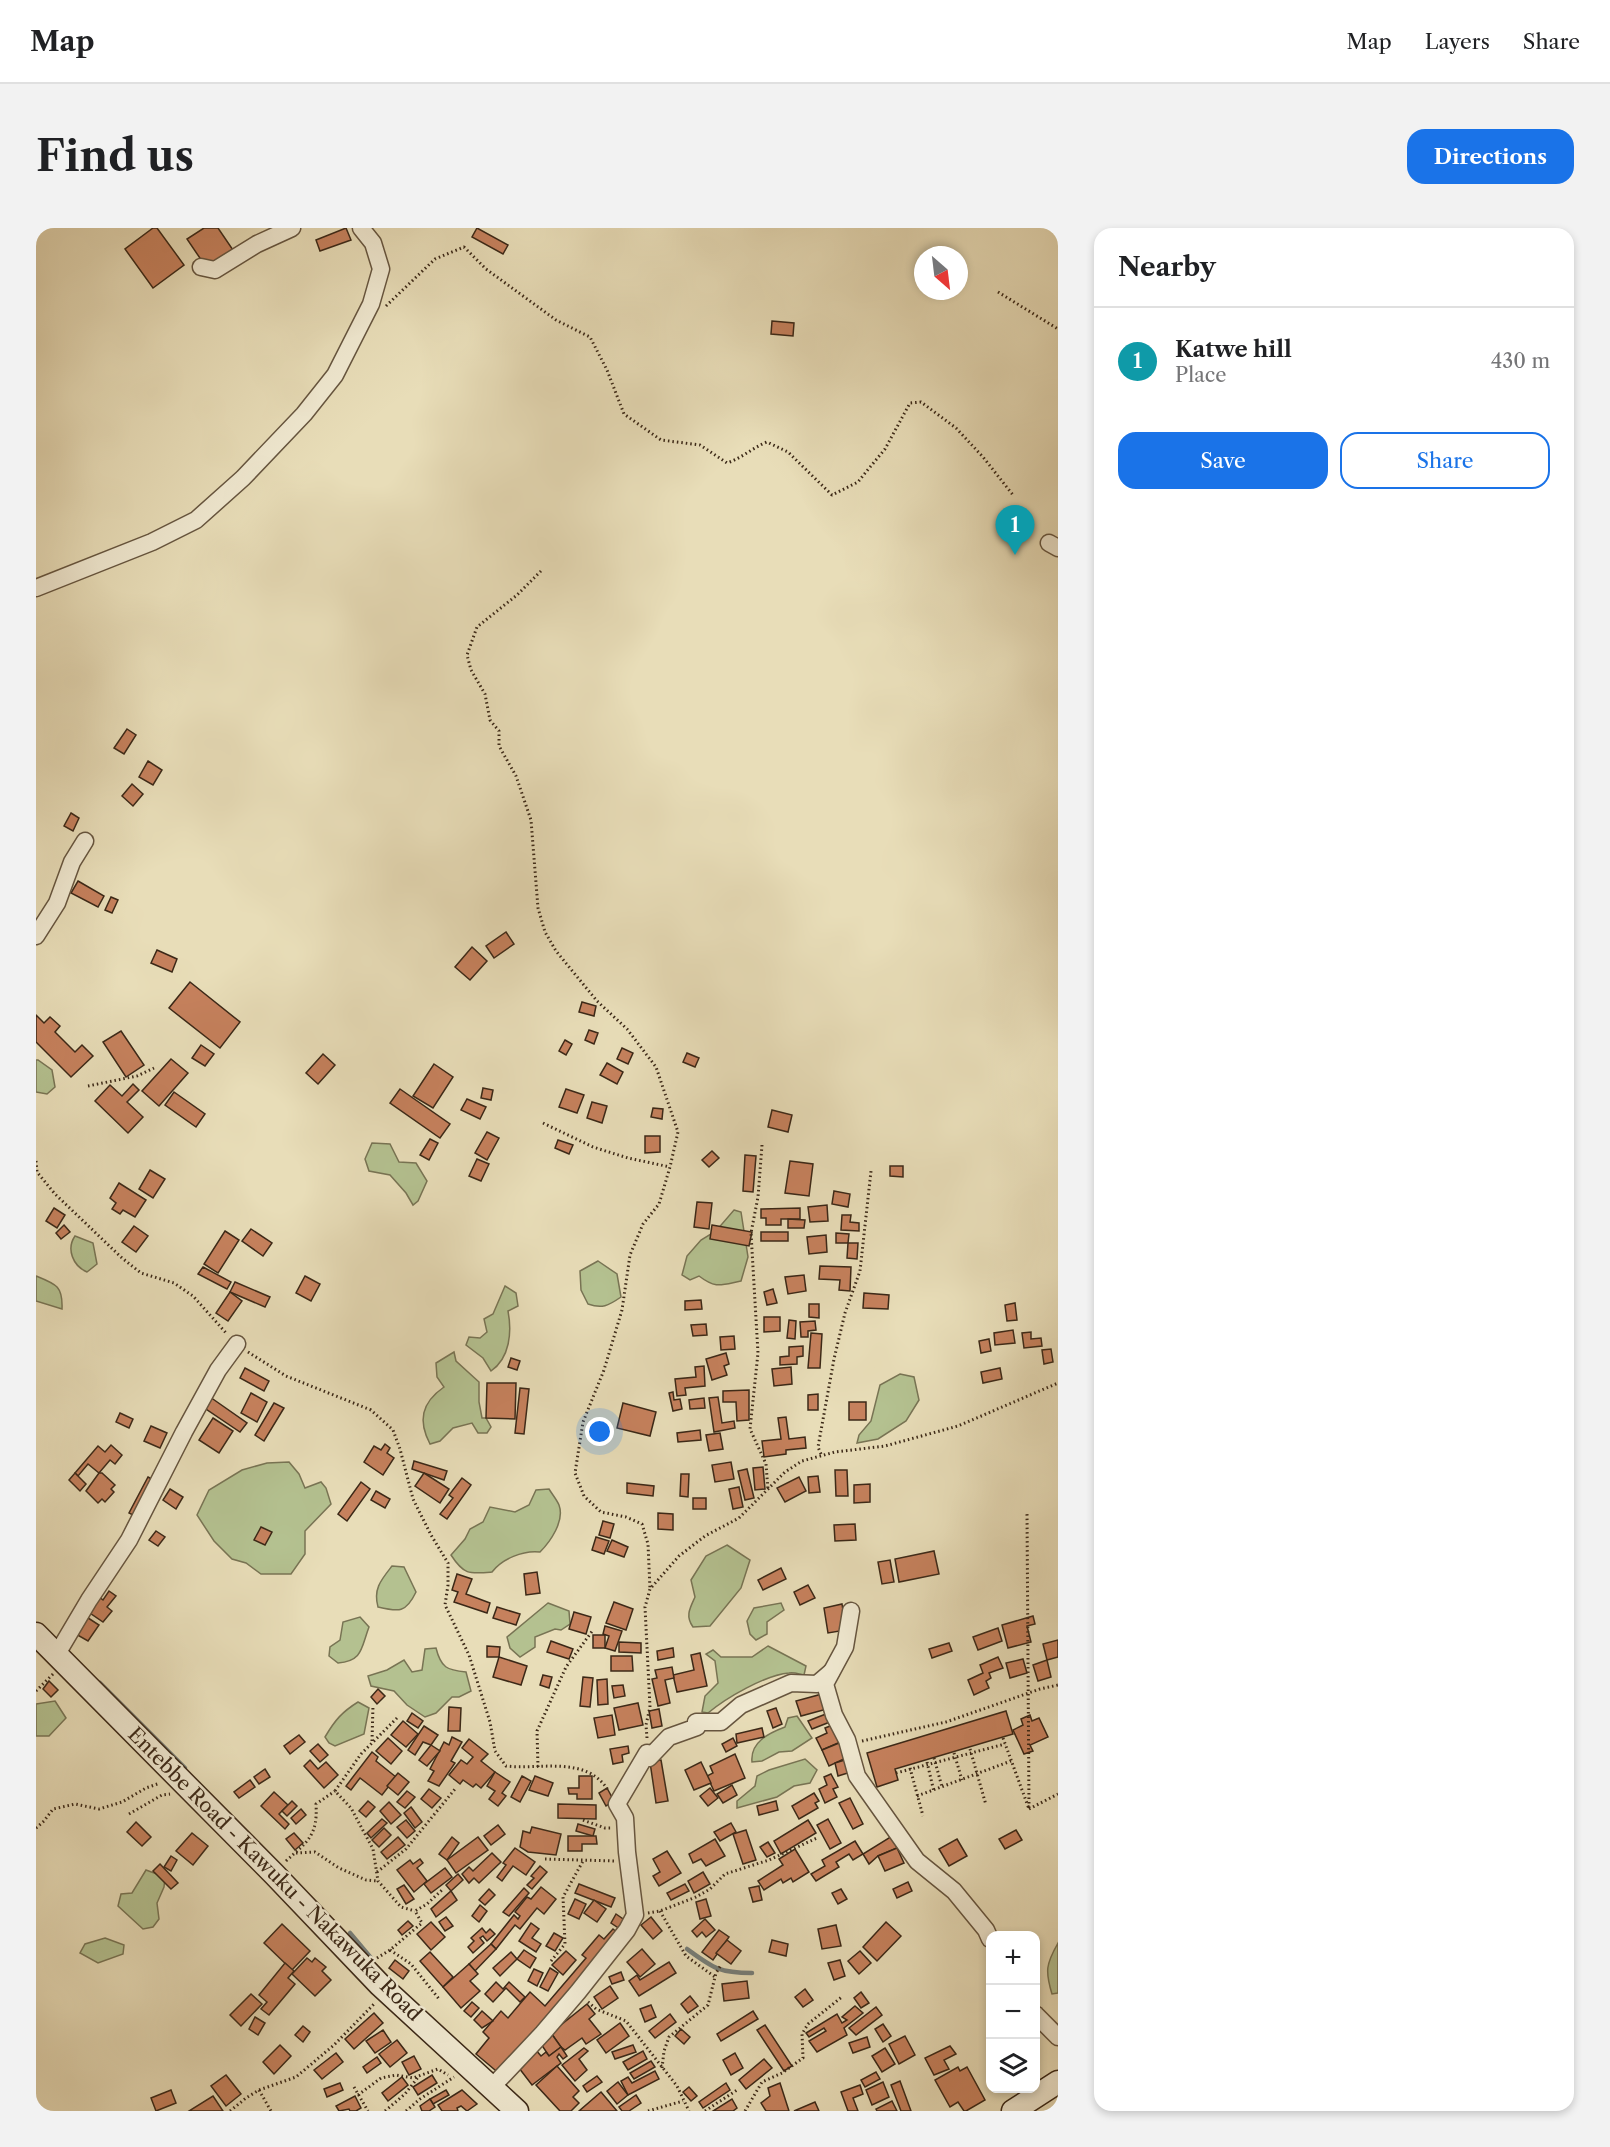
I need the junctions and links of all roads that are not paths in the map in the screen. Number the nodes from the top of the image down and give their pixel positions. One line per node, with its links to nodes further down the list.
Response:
1 (292, 228): 3 (street)
2 (361, 228): 4 (street)
3 (201, 267)
4 (36, 588)
5 (85, 841): 6 (street)
6 (36, 936)
7 (237, 1344): 10 (street)
8 (851, 1611): 11 (street)
9 (36, 1634): 10 (main road, Entebbe Road - Kawuku - Nakawuka Road)
10 (57, 1654): 16 (main road, Entebbe Road - Kawuku - Nakawuka Road)
11 (831, 1672): 12 (street); 16 (street)
12 (986, 1931)
13 (1040, 2019): 14 (street)
14 (1058, 2037)
15 (1058, 2082): 18 (main road)
16 (492, 2087): 17 (main road, Entebbe Road - Kawuku - Nakawuka Road)
17 (517, 2111)
18 (1013, 2111)

